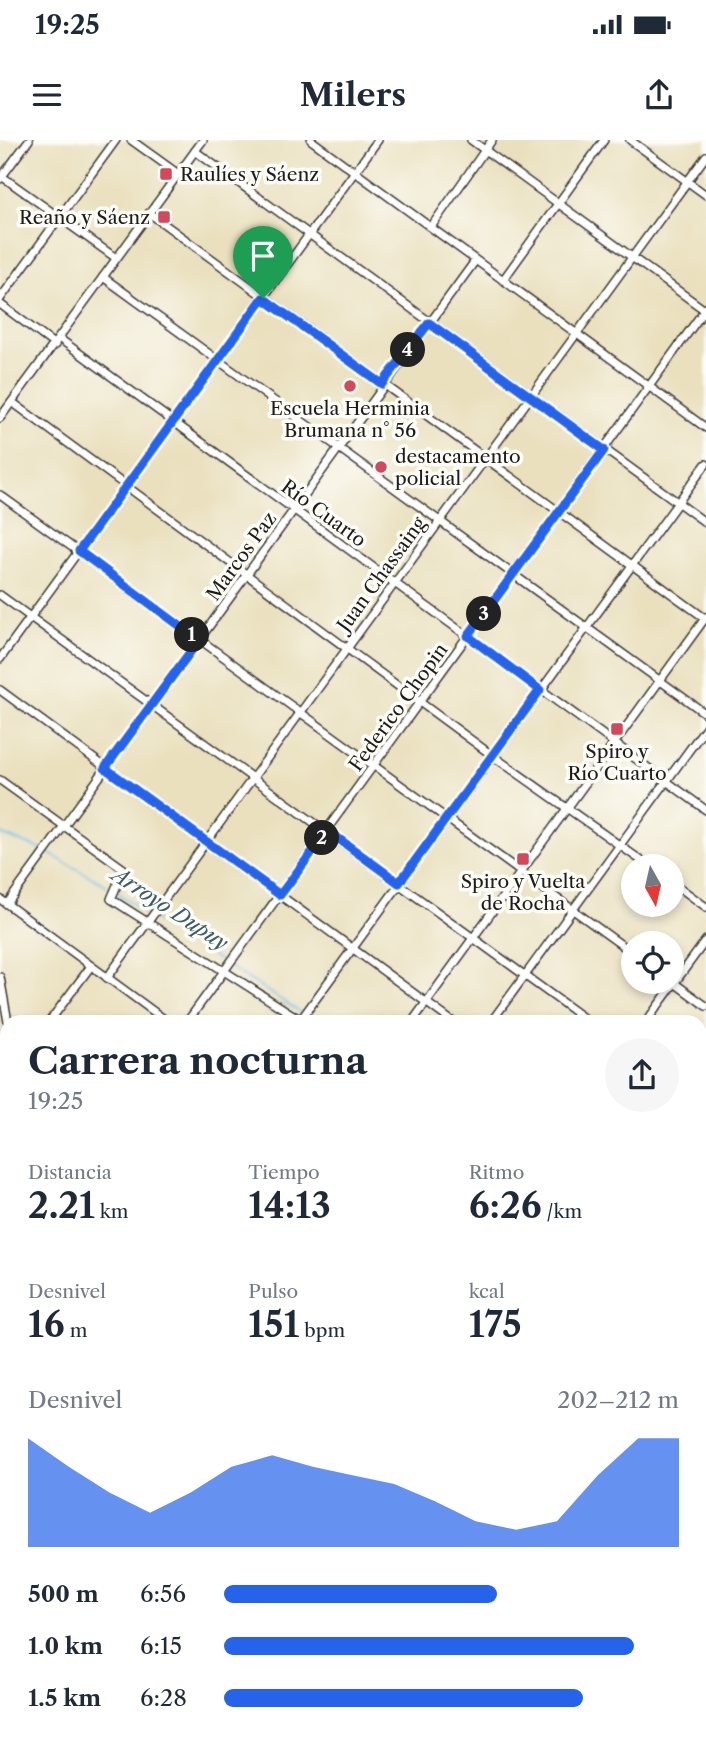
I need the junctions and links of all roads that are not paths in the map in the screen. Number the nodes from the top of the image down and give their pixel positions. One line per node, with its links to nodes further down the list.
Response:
1 (29, 140): 16 (street)
2 (116, 140): 21 (street)
3 (131, 140): 14 (street)
4 (203, 140): 12 (street)
5 (311, 140): 15 (street)
6 (378, 140): 15 (street)
7 (471, 140): 11 (street)
8 (492, 140): 11 (street)
9 (604, 140): 19 (street)
10 (630, 140): 17 (street)
11 (485, 149): 19 (street); 22 (street)
12 (195, 151): 14 (street); 23 (street)
13 (706, 156): 17 (street, Juan Chassaing)
14 (177, 173): 20 (street)
15 (355, 173): 22 (street); 23 (street)
16 (1, 178): 21 (street)
17 (688, 182): 18 (street); 24 (street, Juan Chassaing)
18 (706, 195)
19 (557, 204): 24 (street); 28 (street)
20 (149, 213): 25 (street); 29 (street)
21 (59, 217): 25 (street); 30 (street)
22 (431, 227): 26 (street)
23 (309, 235): 29 (street); 32 (street)
24 (632, 257): 31 (street); 33 (street, Juan Chassaing)
25 (116, 258): 27 (street)
26 (475, 261): 28 (street); 32 (street, Marcos Paz)
27 (103, 277): 34 (street); 35 (street)
28 (502, 280): 33 (street)
29 (263, 298): 35 (street); 36 (street)
30 (0, 301): 34 (street, Río Cuarto)
31 (706, 310): 37 (street, Federico Chopin)
32 (429, 323): 36 (street, Marcos Paz); 38 (street)
33 (576, 334): 37 (street); 38 (street, Juan Chassaing)
34 (57, 342): 39 (street); 41 (street, Río Cuarto)
35 (217, 359): 41 (street); 43 (street)
36 (382, 384): 43 (street, Marcos Paz); 45 (street)
37 (650, 386): 42 (street); 44 (street, Federico Chopin)
38 (530, 397): 44 (street); 45 (street, Juan Chassaing)
39 (12, 402): 40 (street); 47 (street)
40 (1, 414)
41 (172, 422): 47 (street); 50 (street, Río Cuarto)
42 (706, 428)
43 (338, 448): 50 (street, Marcos Paz); 52 (street)
44 (604, 450): 49 (street); 51 (street, Federico Chopin)
45 (484, 458): 51 (street); 52 (street, Juan Chassaing)
46 (706, 464): 49 (street)
47 (126, 486): 54 (street); 57 (street)
48 (0, 495): 54 (street)
49 (679, 503): 53 (street); 55 (street)
50 (293, 511): 57 (street, Marcos Paz); 58 (street, Río Cuarto)
51 (558, 512): 55 (street); 56 (street, Federico Chopin)
52 (439, 521): 56 (street); 58 (street, Juan Chassaing)
53 (706, 523)
54 (79, 551): 60 (street); 64 (street)
55 (632, 565): 61 (street); 62 (street)
56 (512, 574): 62 (street); 63 (street, Federico Chopin)
57 (247, 575): 64 (street, Marcos Paz); 65 (street)
58 (393, 583): 63 (street, Río Cuarto); 65 (street, Juan Chassaing)
59 (0, 595): 60 (street)
60 (31, 617): 66 (street); 71 (street)
61 (705, 618): 67 (street)
62 (586, 628): 67 (street); 69 (street)
63 (468, 636): 69 (street, Río Cuarto); 70 (street, Federico Chopin)
64 (199, 640): 71 (street, Marcos Paz); 72 (street)
65 (347, 649): 70 (street); 72 (street, Juan Chassaing)
66 (0, 659)
67 (659, 681): 73 (street); 75 (street)
68 (0, 690): 78 (street)
69 (540, 690): 75 (street, Río Cuarto); 76 (street)
70 (419, 703): 76 (street); 77 (street, Federico Chopin)
71 (153, 704): 78 (street, Marcos Paz); 79 (street)
72 (301, 712): 77 (street); 79 (street, Juan Chassaing)
73 (706, 714)
74 (706, 727): 81 (street)
75 (614, 744): 81 (street, Río Cuarto); 82 (street)
76 (493, 756): 82 (street); 84 (street)
77 (376, 765): 84 (street); 86 (street, Federico Chopin)
78 (105, 768): 85 (street, Marcos Paz); 87 (street)
79 (253, 777): 86 (street); 87 (street, Juan Chassaing)
80 (0, 780): 85 (street)
81 (666, 782): 83 (street, Río Cuarto); 88 (street)
82 (567, 808): 88 (street); 90 (street)
83 (706, 810)
84 (447, 818): 90 (street); 91 (street)
85 (62, 827): 94 (street, Marcos Paz); 97 (street)
86 (328, 831): 91 (street); 93 (street, Federico Chopin)
87 (206, 842): 93 (street); 97 (street, Juan Chassaing)
88 (620, 845): 89 (street); 96 (street)
89 (632, 854)
90 (521, 872): 96 (street); 98 (street)
91 (399, 883): 98 (street); 101 (street)
92 (684, 891): 95 (street)
93 (280, 895): 101 (street); 104 (street, Federico Chopin)
94 (4, 901): 102 (street)
95 (706, 907)
96 (572, 911): 100 (street); 105 (street)
97 (149, 921): 104 (street); 107 (street, Juan Chassaing)
98 (473, 937): 105 (street); 110 (street)
99 (706, 940): 103 (street)
100 (621, 945)
101 (352, 949): 110 (street); 117 (street)
102 (91, 967): 107 (street); 113 (street)
103 (684, 968)
104 (225, 970): 115 (street, Federico Chopin); 116 (street)
105 (525, 976): 120 (street); 121 (street)
106 (0, 977): 112 (street)
107 (107, 978): 114 (street)
108 (684, 990): 111 (street)
109 (665, 994): 122 (street)
110 (427, 1002): 118 (street); 119 (street)
111 (706, 1006)
112 (8, 1015)
113 (54, 1015)
114 (158, 1015)
115 (192, 1015)
116 (293, 1015)
117 (306, 1015)
118 (417, 1015)
119 (444, 1015)
120 (496, 1015)
121 (579, 1015)
122 (651, 1015)

